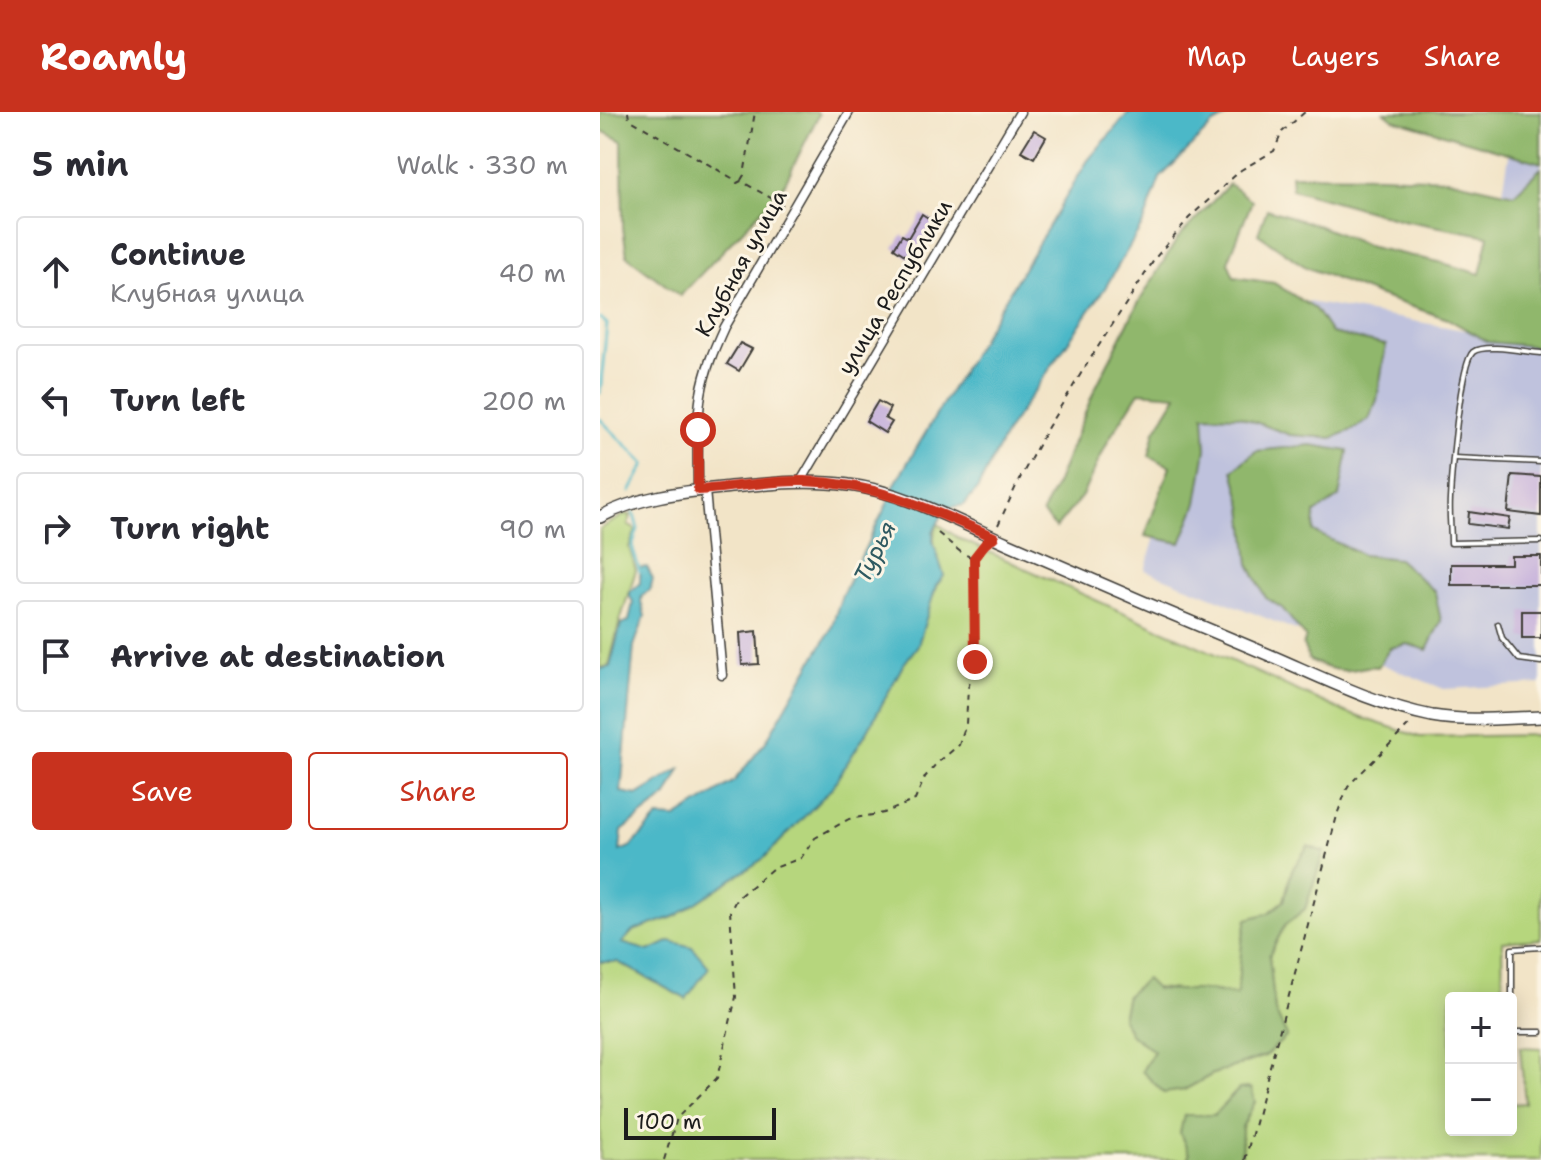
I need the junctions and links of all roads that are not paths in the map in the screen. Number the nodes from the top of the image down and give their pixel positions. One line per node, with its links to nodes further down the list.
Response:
1 (849, 112): 7 (street, Клубная улица)
2 (1020, 112): 6 (street, улица Республики)
3 (1541, 353): 4 (lane)
4 (1454, 458): 5 (lane); 9 (lane)
5 (1541, 462)
6 (801, 481): 7 (main road); 13 (main road)
7 (702, 490): 8 (main road); 12 (street, Клубная улица)
8 (600, 517)
9 (1541, 541)
10 (1498, 624): 11 (lane)
11 (1541, 662)
12 (722, 675)
13 (1541, 717)
14 (1541, 947): 15 (lane)
15 (1541, 1032)

